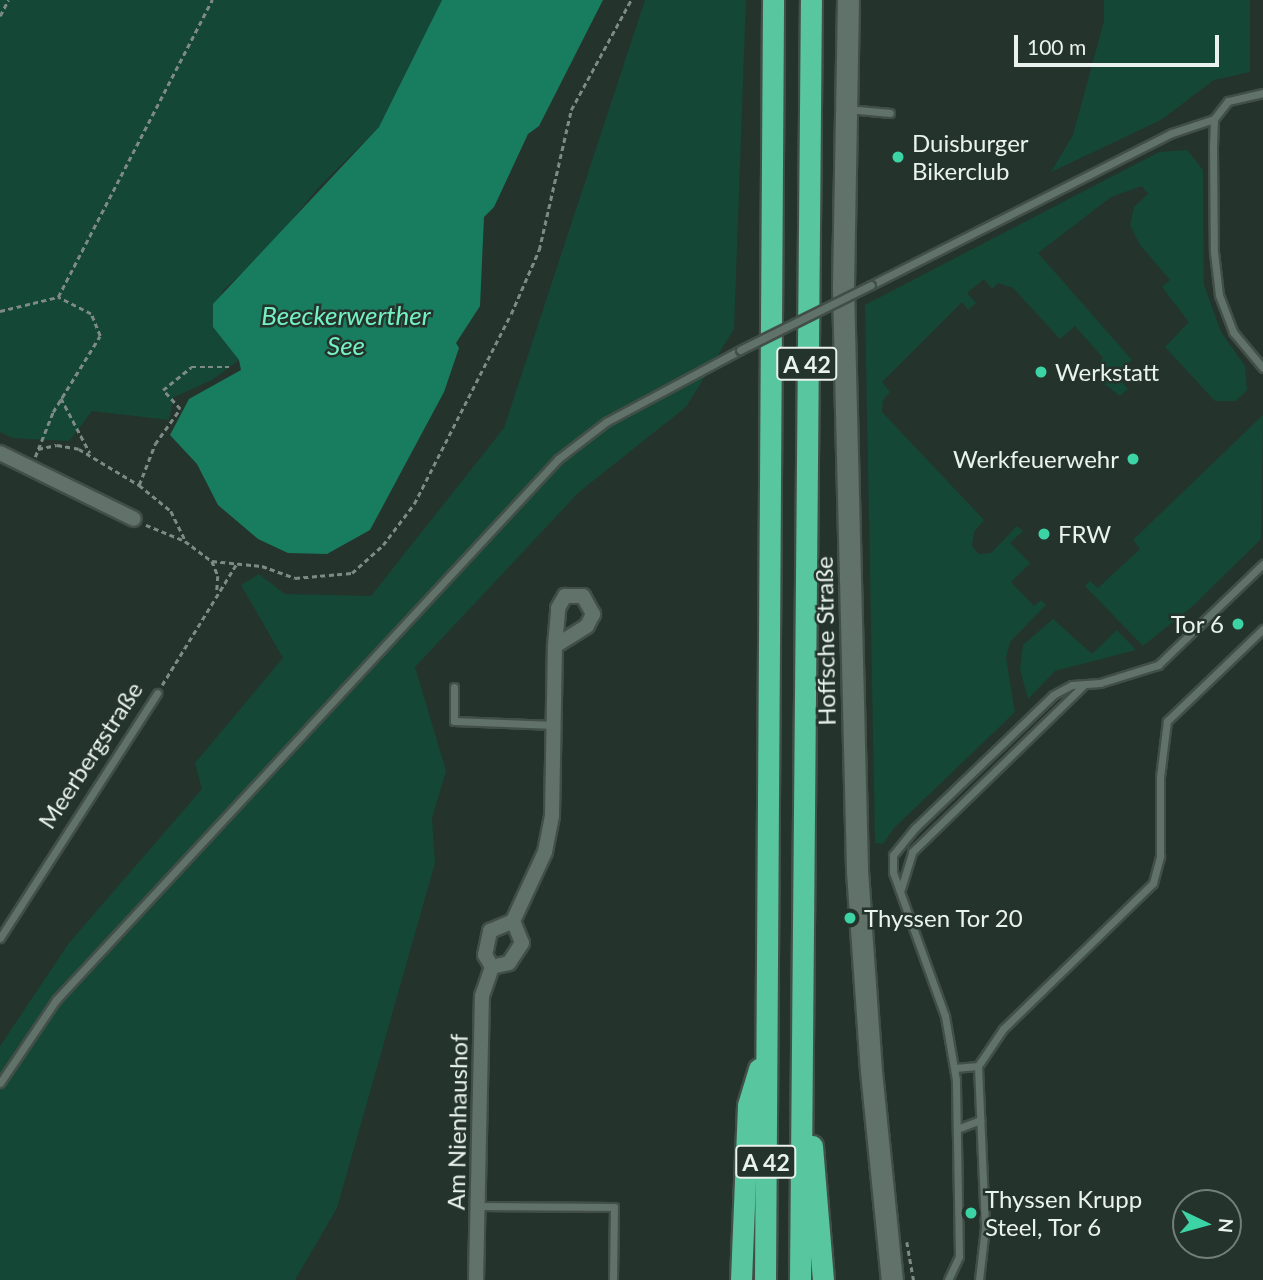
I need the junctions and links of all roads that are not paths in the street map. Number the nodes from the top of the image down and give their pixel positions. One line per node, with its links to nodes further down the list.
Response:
1 (773, 0): 22 (highway, A 42)
2 (811, 0): 26 (highway, A 42)
3 (848, 0): 5 (street, Hoffsche Straße)
4 (1263, 93): 7 (lane)
5 (844, 108): 6 (lane); 36 (street, Hoffsche Straße)
6 (890, 113)
7 (1214, 119): 8 (lane); 25 (lane, bridge)
8 (1263, 368)
9 (0, 453): 10 (street)
10 (134, 519)
11 (1263, 564): 14 (lane)
12 (1263, 629): 23 (lane)
13 (555, 646): 17 (street, Am Nienhaushof)
14 (1084, 684): 18 (lane); 18 (lane)
15 (454, 687): 17 (lane)
16 (157, 693): 20 (lane, Meerbergstraße)
17 (554, 725): 19 (street, Am Nienhaushof)
18 (900, 890): 24 (lane)
19 (513, 921): 21 (street, Am Nienhaushof); 21 (street)
20 (0, 937)
21 (492, 967): 29 (street, Am Nienhaushof)
22 (766, 1044): 32 (highway); 33 (highway, A 42)
23 (978, 1066): 24 (lane); 27 (lane)
24 (954, 1068): 28 (lane)
25 (0, 1083)
26 (801, 1085): 34 (highway, A 42); 35 (highway)
27 (980, 1119): 28 (lane); 38 (lane)
28 (957, 1129): 37 (lane)
29 (478, 1206): 30 (street, Am Nienhaushof); 31 (lane)
30 (476, 1280)
31 (613, 1280)
32 (741, 1280)
33 (765, 1280)
34 (800, 1280)
35 (823, 1280)
36 (892, 1280)
37 (948, 1280)
38 (979, 1280)

